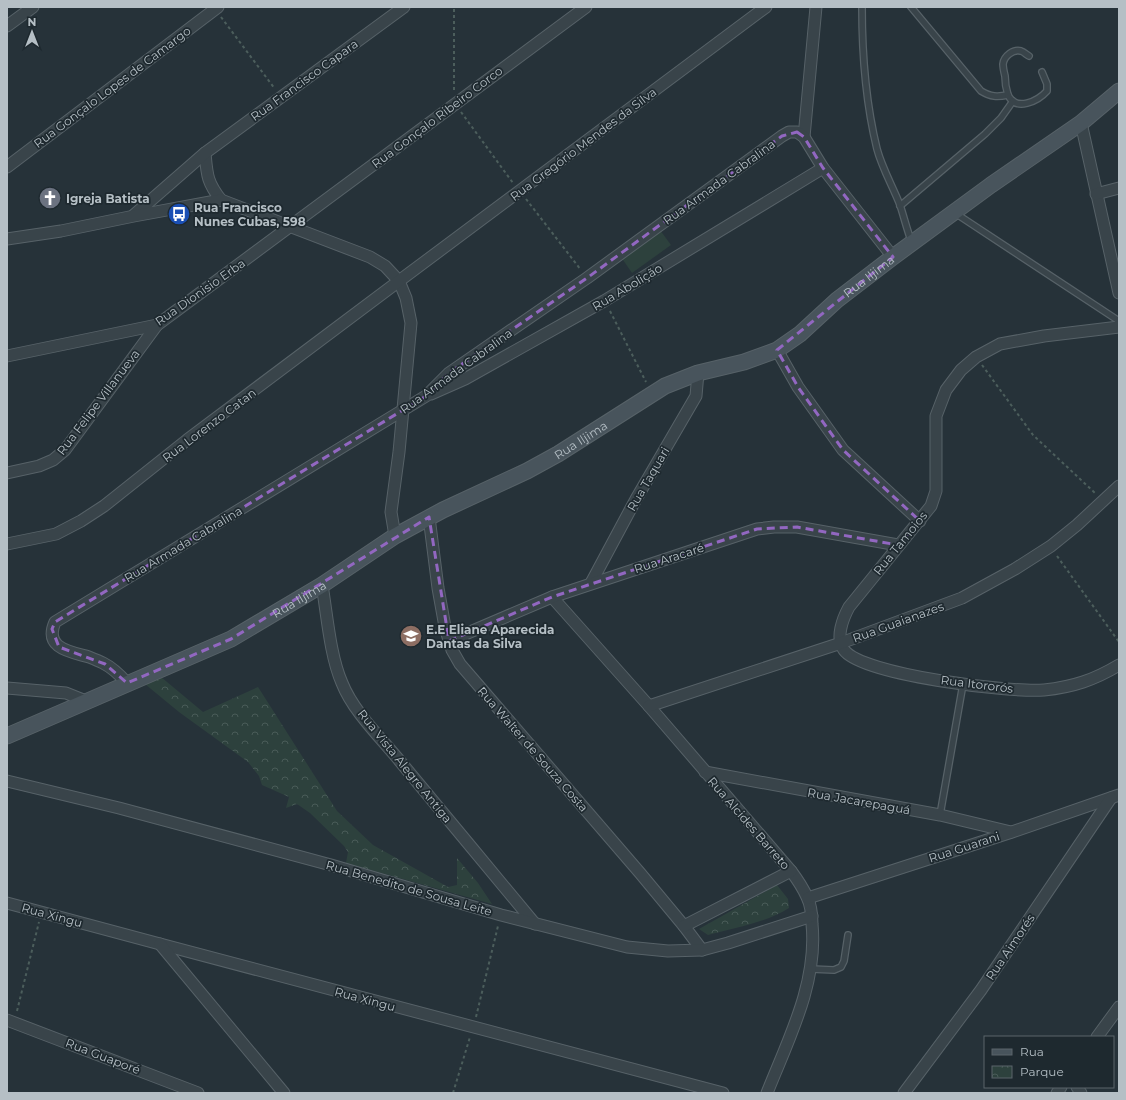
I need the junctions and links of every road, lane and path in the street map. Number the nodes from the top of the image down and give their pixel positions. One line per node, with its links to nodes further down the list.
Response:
1 (33, 7): 9 (street)
2 (404, 7): 14 (street, Rua Francisco Capara)
3 (586, 7): 28 (street, Rua Gonçalo Ribeiro Corco)
4 (766, 7): 22 (street, Rua Gregório Mendes da Silva)
5 (816, 7): 17 (street)
6 (862, 7): 25 (lane)
7 (911, 7): 13 (lane)
8 (216, 8): 14 (path); 19 (street, Rua Gonçalo Lopes de Camargo)
9 (7, 26)
10 (1029, 56): 13 (lane)
11 (1042, 72): 15 (lane)
12 (1119, 91): 16 (main road, Rua Iljima)
13 (1008, 95): 15 (lane)
14 (282, 98): 18 (street, Rua Francisco Capara)
15 (1012, 101): 25 (lane)
16 (1081, 123): 23 (street); 26 (main road, Rua Iljima)
17 (804, 137): 20 (street); 32 (street, Rua Armada Cabralina)
18 (205, 153): 24 (street); 27 (street, Rua Francisco Capara)
19 (7, 166)
20 (823, 168): 31 (street); 35 (street, Rua Abolição)
21 (1119, 188): 23 (street)
22 (519, 191): 32 (path); 33 (street, Rua Gregório Mendes da Silva)
23 (1096, 194): 34 (street)
24 (221, 200): 27 (street); 28 (street)
25 (900, 206): 30 (lane)
26 (954, 213): 30 (main road, Rua Iljima); 36 (lane)
27 (134, 216): 29 (street)
28 (289, 227): 33 (street); 37 (street, Rua Dionisio Erba)
29 (7, 239)
30 (912, 243): 31 (main road, Rua Iljima)
31 (893, 257): 39 (main road, Rua Iljima)
32 (587, 278): 44 (street, Rua Armada Cabralina)
33 (399, 281): 45 (street); 52 (street, Rua Lorenzo Catan)
34 (1119, 294)
35 (604, 301): 43 (path); 44 (street, Rua Abolição)
36 (1119, 321)
37 (157, 325): 40 (street, Rua Dionisio Erba); 46 (street, Rua Felipe Villanueva)
38 (1119, 327): 41 (street, Rua Tamoios)
39 (777, 350): 42 (main road, Rua Iljima); 50 (street)
40 (7, 356)
41 (976, 357): 48 (path); 50 (street, Rua Tamoios)
42 (698, 373): 43 (main road, Rua Iljima); 55 (street, Rua Taquari)
43 (652, 394): 49 (main road, Rua Iljima)
44 (426, 396): 45 (street, Rua Armada Cabralina)
45 (402, 411): 51 (street); 62 (street, Rua Armada Cabralina)
46 (7, 473)
47 (1119, 486): 48 (street, Rua Guaianazes)
48 (1104, 501): 54 (street, Rua Guaianazes)
49 (429, 517): 51 (main road, Rua Iljima); 58 (street, Rua Walter de Souza Costa)
50 (920, 521): 53 (street, Rua Tamoios)
51 (395, 536): 56 (main road, Rua Iljima)
52 (7, 544)
53 (898, 545): 55 (street, Rua Aracaré); 60 (street, Rua Tamoios)
54 (1050, 546): 59 (path); 60 (street, Rua Guaianazes)
55 (591, 584): 57 (street, Rua Aracaré)
56 (322, 585): 62 (main road, Rua Iljima); 79 (street, Rua Vista Alegre Antiga)
57 (552, 597): 58 (street, Rua Aracaré); 66 (street, Rua Alcides Barreto)
58 (449, 641): 80 (street, Rua Walter de Souza Costa)
59 (1119, 642)
60 (841, 643): 63 (street, Rua Itororós); 66 (street, Rua Guaianazes)
61 (1119, 666): 63 (street, Rua Itororós)
62 (127, 683): 65 (main road, Rua Iljima)
63 (963, 684): 71 (lane)
64 (7, 688): 65 (street)
65 (86, 701): 67 (main road, Rua Iljima)
66 (648, 706): 68 (street, Rua Alcides Barreto)
67 (7, 736)
68 (705, 772): 71 (street, Rua Jacarepaguá); 73 (street, Rua Alcides Barreto)
69 (7, 782): 77 (street, Rua Benedito de Sousa Leite)
70 (1115, 797): 72 (street, Rua Guarani); 95 (street, Rua Aimorés)
71 (940, 815): 72 (street, Rua Jacarepaguá)
72 (1012, 832): 74 (street, Rua Guarani)
73 (791, 871): 74 (street, Rua Alcides Barreto); 80 (street)
74 (808, 898): 78 (street, Rua Alcides Barreto)
75 (7, 903): 76 (street, Rua Xingu)
76 (41, 912): 82 (street, Rua Xingu); 86 (path)
77 (501, 915): 79 (street, Rua Benedito de Sousa Leite); 87 (path)
78 (812, 916): 83 (street, Rua Benedito de Sousa Leite); 84 (street, Rua Alcides Barreto)
79 (535, 924): 83 (street, Rua Benedito de Sousa Leite)
80 (684, 926): 83 (street, Rua Walter de Souza Costa)
81 (848, 935): 84 (lane)
82 (160, 944): 87 (street, Rua Xingu); 91 (street)
83 (702, 950)
84 (811, 969): 94 (street, Rua Alcides Barreto)
85 (1119, 1006): 88 (street)
86 (10, 1021): 89 (street, Rua Guaporé)
87 (473, 1028): 92 (path); 93 (street, Rua Xingu)
88 (1098, 1036)
89 (179, 1090): 90 (street, Rua Guaporé)
90 (198, 1093)
91 (284, 1093)
92 (454, 1093)
93 (723, 1093)
94 (767, 1093)
95 (904, 1093)

